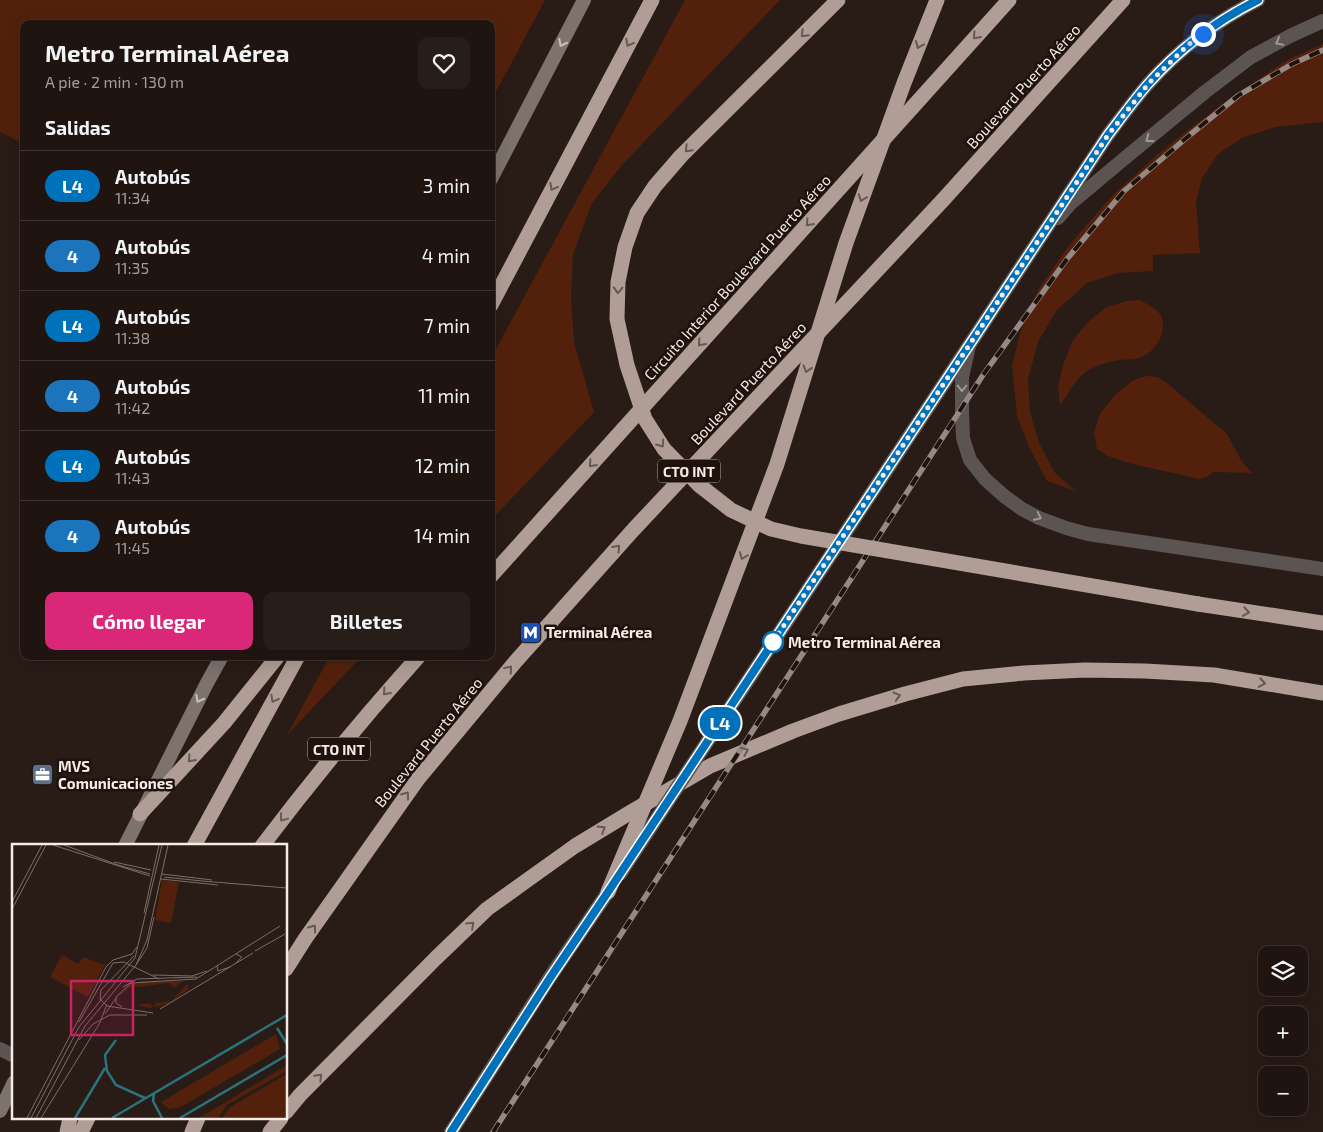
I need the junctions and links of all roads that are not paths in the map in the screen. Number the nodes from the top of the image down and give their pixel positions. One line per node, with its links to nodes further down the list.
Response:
1 (584, 0): 9 (main road, one-way to 9)
2 (652, 0): 10 (highway, one-way to 10)
3 (838, 0): 13 (highway, one-way to 13, bridge)
4 (937, 0): 23 (highway, one-way to 23, bridge)
5 (1008, 0): 12 (highway, Circuito Interior Boulevard Puerto Aéreo, one-way to 12)
6 (1123, 0): 24 (highway, Boulevard Puerto Aéreo / CTO INT, one-way to 6)
7 (1258, 0): 23 (street, bridge)
8 (1323, 21): 11 (street, one-way to 11)
9 (495, 171)
10 (495, 297)
11 (1323, 569)
12 (495, 572)
13 (1323, 623)
14 (220, 660): 19 (main road, one-way to 19)
15 (275, 660): 19 (highway, one-way to 19)
16 (296, 660): 21 (highway, one-way to 21)
17 (415, 660): 22 (highway, CTO INT, one-way to 22)
18 (1323, 693): 28 (highway, one-way to 18, bridge)
19 (140, 814): 20 (main road)
20 (126, 844)
21 (195, 844)
22 (264, 844)
23 (608, 892): 36 (street)
24 (288, 966)
25 (0, 1049): 26 (street)
26 (12, 1055)
27 (12, 1086): 29 (main road)
28 (288, 1110)
29 (0, 1111)
30 (87, 1120): 33 (highway)
31 (197, 1120): 34 (highway)
32 (279, 1120): 35 (highway)
33 (81, 1132)
34 (192, 1132)
35 (270, 1132)
36 (452, 1132)

